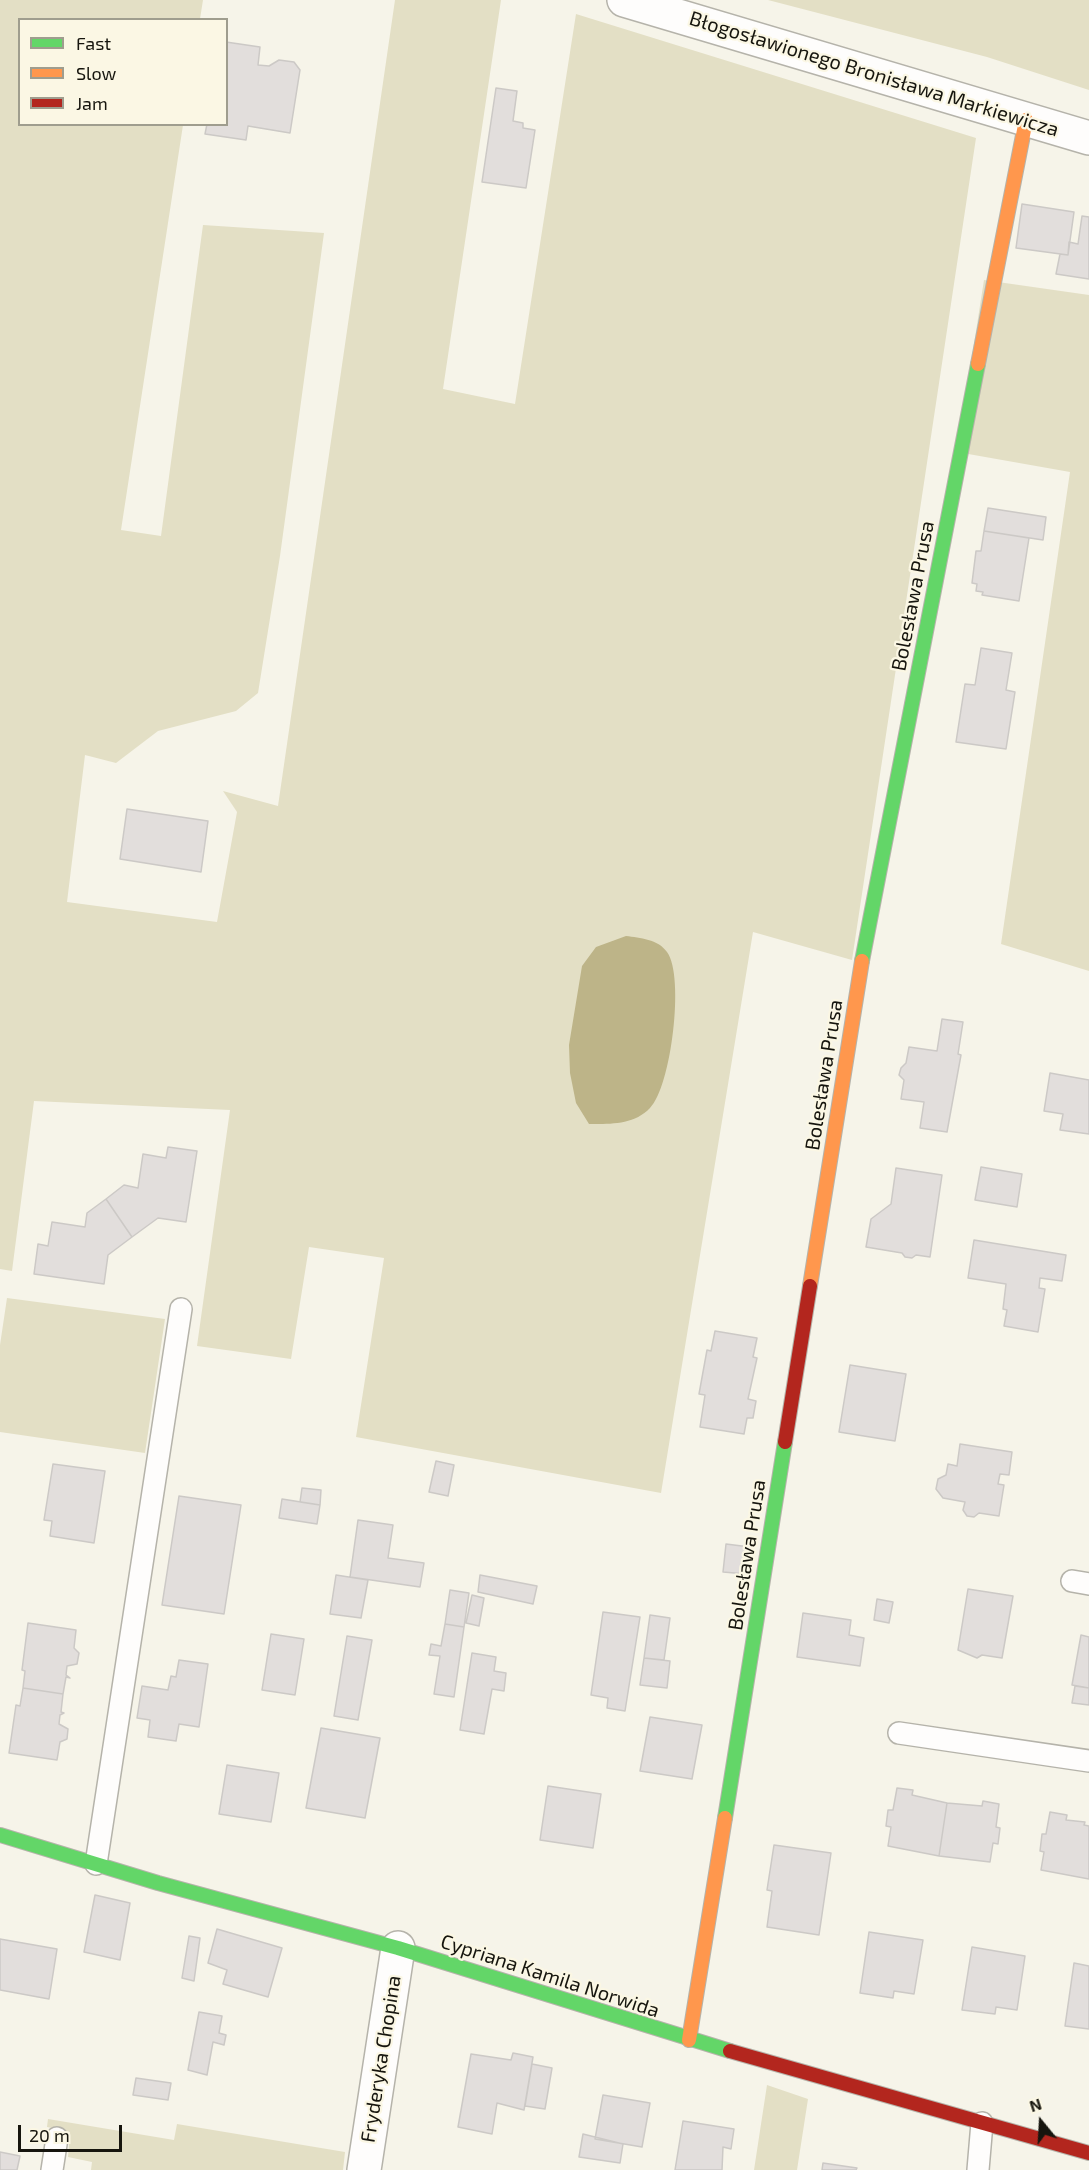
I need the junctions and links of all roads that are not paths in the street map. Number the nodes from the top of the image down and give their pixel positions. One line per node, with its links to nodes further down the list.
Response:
1 (624, 0): 2 (street, Błogosławionego Bronisława Markiewicza)
2 (1026, 120): 3 (street, Błogosławionego Bronisława Markiewicza); 10 (street, Bolesława Prusa)
3 (1089, 138)
4 (181, 1309): 8 (lane)
5 (899, 1733): 6 (lane)
6 (1089, 1761)
7 (0, 1835): 8 (street, Cypriana Kamila Norwida)
8 (96, 1864): 9 (street, Cypriana Kamila Norwida)
9 (398, 1948): 10 (street, Cypriana Kamila Norwida); 15 (street, Fryderyka Chopina)
10 (689, 2040): 11 (street, Cypriana Kamila Norwida)
11 (982, 2123): 13 (street, Cypriana Kamila Norwida); 16 (lane)
12 (57, 2138): 14 (lane)
13 (1089, 2153)
14 (53, 2170)
15 (364, 2170)
16 (978, 2170)

